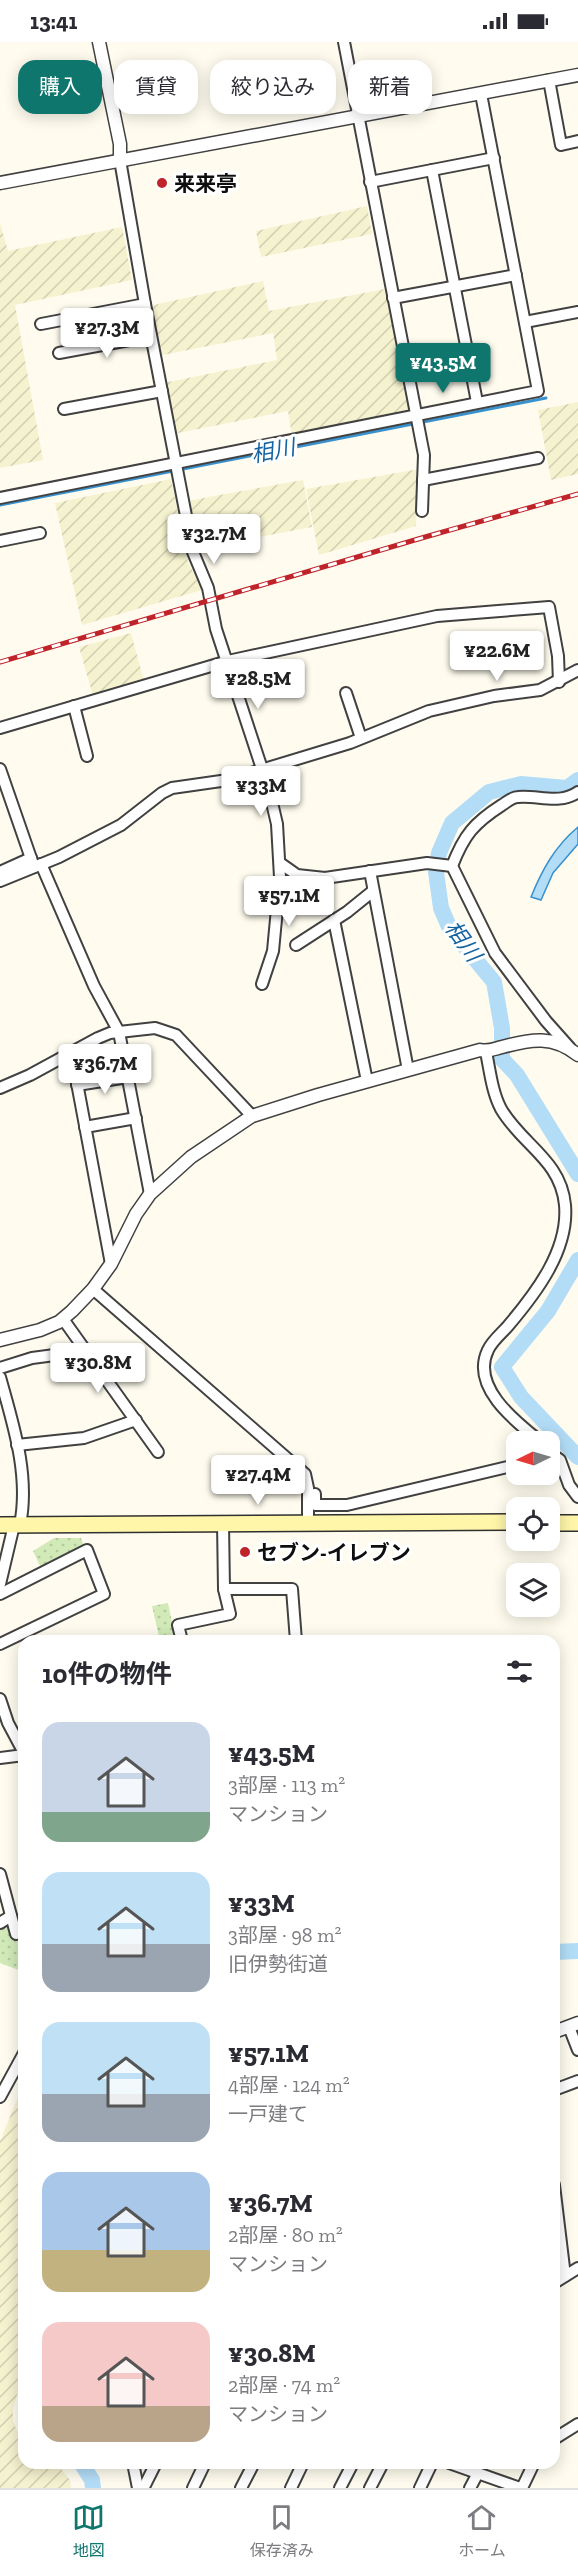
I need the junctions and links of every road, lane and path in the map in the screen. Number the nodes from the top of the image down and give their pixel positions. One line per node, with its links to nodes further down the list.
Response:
1 (99, 42): 9 (street)
2 (344, 42): 6 (street)
3 (578, 75): 4 (street)
4 (549, 80): 5 (street); 7 (street)
5 (482, 94): 6 (street); 8 (street)
6 (357, 117): 9 (street); 11 (street)
7 (578, 141)
8 (494, 158): 10 (street); 13 (street)
9 (120, 160): 12 (street); 16 (street)
10 (432, 170): 11 (street); 14 (street)
11 (370, 182): 15 (street)
12 (0, 183)
13 (516, 275): 14 (street); 18 (street)
14 (455, 287): 15 (street); 23 (street)
15 (393, 298): 25 (street)
16 (145, 304): 19 (street); 20 (street)
17 (578, 312): 18 (street)
18 (525, 322): 23 (street)
19 (41, 324)
20 (151, 336): 21 (street); 22 (street)
21 (59, 353)
22 (162, 391): 24 (street); 27 (street)
23 (477, 402): 25 (street)
24 (64, 409)
25 (417, 420): 27 (street); 28 (street)
26 (538, 458): 28 (street)
27 (178, 468): 29 (street); 33 (street)
28 (423, 480): 30 (street)
29 (0, 498)
30 (422, 510)
31 (40, 533): 32 (street)
32 (0, 541)
33 (228, 661): 35 (street); 37 (street); 41 (street)
34 (578, 670): 35 (street)
35 (559, 682): 39 (street)
36 (346, 693): 39 (street)
37 (74, 706): 38 (street); 40 (street)
38 (0, 728)
39 (361, 738): 41 (street)
40 (87, 756)
41 (262, 768): 45 (street); 46 (street)
42 (0, 769): 43 (street)
43 (2, 783): 45 (street)
44 (578, 792): 47 (street)
45 (35, 863): 49 (street); 50 (street); 55 (street)
46 (280, 863): 48 (street); 54 (street)
47 (452, 866): 48 (street); 58 (street)
48 (370, 871): 51 (street)
49 (0, 872)
50 (0, 881)
51 (373, 891): 52 (street); 59 (street)
52 (334, 920): 53 (street); 61 (street)
53 (296, 945)
54 (262, 984)
55 (119, 1032): 57 (street); 60 (street); 64 (street)
56 (488, 1051): 58 (street); 59 (street); 76 (street)
57 (71, 1052): 62 (street); 63 (street)
58 (574, 1052)
59 (408, 1070): 61 (street)
60 (128, 1077): 62 (street); 65 (street)
61 (367, 1081): 64 (street)
62 (77, 1085): 66 (street)
63 (0, 1088)
64 (252, 1116): 67 (street)
65 (136, 1118): 66 (street); 67 (street)
66 (85, 1127): 68 (street)
67 (150, 1194): 68 (street)
68 (111, 1264): 69 (street)
69 (93, 1289): 70 (street); 81 (street)
70 (63, 1319): 71 (street); 72 (street)
71 (0, 1340)
72 (85, 1351): 73 (street); 75 (street)
73 (0, 1368)
74 (0, 1377): 77 (street)
75 (136, 1420): 77 (street); 78 (street)
76 (527, 1431)
77 (17, 1444): 88 (street)
78 (158, 1452)
79 (560, 1460): 82 (street)
80 (506, 1467): 81 (street)
81 (305, 1474): 83 (street)
82 (578, 1497)
83 (308, 1522): 84 (main road); 87 (main road)
84 (506, 1522)
85 (560, 1522): 86 (main road)
86 (578, 1522)
87 (223, 1523): 88 (main road); 91 (street)
88 (11, 1525): 89 (street)
89 (4, 1550): 90 (street)
90 (0, 1584)
91 (224, 1589): 95 (street); 96 (street)
92 (0, 1593): 94 (street)
93 (18, 1635): 97 (street)
94 (19, 1635)
95 (181, 1635)
96 (296, 1635)
97 (0, 1644)
98 (0, 1699): 99 (street)
99 (18, 1742)
100 (18, 1755): 101 (street)
101 (0, 1758)
102 (0, 1874): 103 (street)
103 (12, 1916): 104 (street); 105 (street)
104 (0, 1923)
105 (18, 1933)
106 (574, 2025): 107 (street)
107 (578, 2050)
108 (18, 2064): 111 (street)
109 (578, 2081): 110 (street)
110 (560, 2088)
111 (0, 2097)
112 (560, 2235): 114 (street)
113 (578, 2268): 114 (street)
114 (565, 2276): 115 (street)
115 (560, 2279)
116 (578, 2424): 117 (street)
117 (560, 2435)
118 (136, 2469): 129 (street)
119 (153, 2469): 129 (street)
120 (202, 2469): 130 (street)
121 (251, 2469): 131 (street)
122 (300, 2469): 132 (street)
123 (350, 2469): 133 (street)
124 (380, 2469): 134 (street)
125 (429, 2469): 135 (street)
126 (466, 2469): 128 (street)
127 (531, 2469): 137 (street)
128 (478, 2473): 136 (street); 137 (street)
129 (143, 2487)
130 (193, 2488)
131 (242, 2488)
132 (291, 2488)
133 (340, 2488)
134 (370, 2488)
135 (420, 2488)
136 (471, 2488)
137 (521, 2488)

